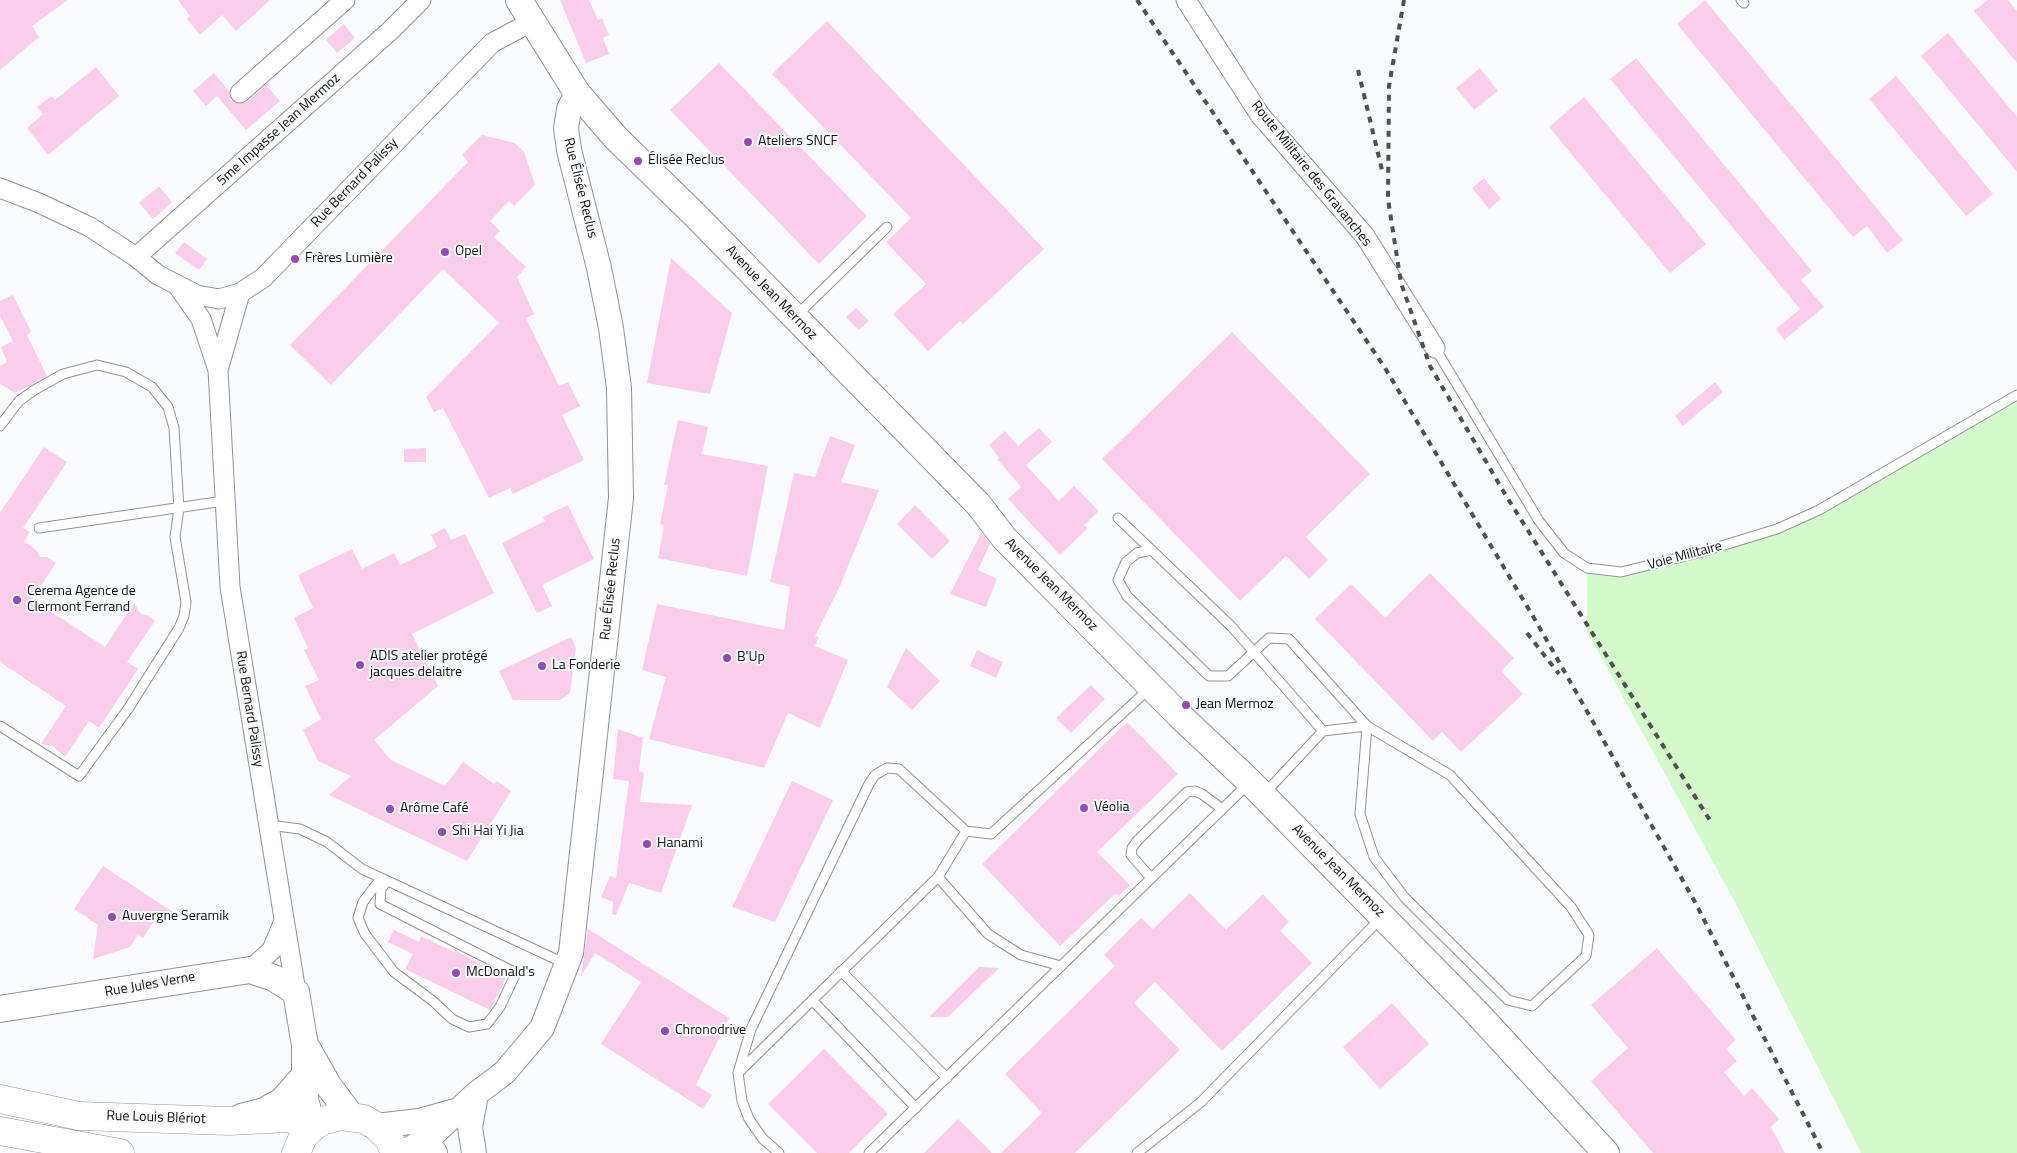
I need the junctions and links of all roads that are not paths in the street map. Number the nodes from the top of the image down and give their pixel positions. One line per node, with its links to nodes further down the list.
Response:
1 (345, 0): 5 (street)
2 (421, 0): 9 (street, 5me Impasse Jean Mermoz)
3 (1186, 0): 13 (street, Route Militaire des Gravanches)
4 (525, 11): 6 (main road, Avenue Jean Mermoz); 11 (street, Rue Bernard Palissy)
5 (240, 93)
6 (577, 94): 12 (main road, Avenue Jean Mermoz); 36 (street, Rue Élisée Reclus)
7 (0, 188): 9 (street)
8 (888, 227): 12 (lane)
9 (136, 257): 10 (street)
10 (178, 286): 11 (street); 14 (street, Rue Bernard Palissy)
11 (240, 293): 14 (street, Rue Bernard Palissy)
12 (794, 317): 23 (main road, Avenue Jean Mermoz)
13 (1435, 348): 15 (lane, Voie Militaire)
14 (218, 370): 17 (street, Rue Bernard Palissy)
15 (2017, 395)
16 (0, 426): 18 (lane)
17 (224, 501): 18 (lane); 29 (street, Rue Bernard Palissy)
18 (179, 509): 20 (lane); 24 (lane)
19 (1118, 518): 21 (lane)
20 (38, 528)
21 (1152, 550): 22 (lane); 22 (lane)
22 (1255, 653): 25 (lane); 26 (lane)
23 (1152, 686): 27 (main road, Avenue Jean Mermoz); 30 (lane)
24 (0, 726)
25 (1367, 726): 25 (lane); 26 (lane)
26 (1322, 730): 27 (lane)
27 (1256, 789): 28 (lane); 34 (main road, Avenue Jean Mermoz)
28 (1222, 810): 32 (lane); 32 (lane)
29 (269, 825): 33 (lane); 35 (street, Rue Bernard Palissy)
30 (966, 831): 31 (lane); 44 (lane)
31 (938, 877): 37 (lane); 39 (lane)
32 (1152, 878): 37 (lane)
33 (384, 879): 33 (lane); 36 (lane)
34 (1383, 916): 64 (lane); 65 (main road, Avenue Jean Mermoz)
35 (284, 920): 38 (street); 40 (street, Rue Bernard Palissy)
36 (566, 964): 47 (street, Rue Élisée Reclus)
37 (1061, 966): 46 (lane)
38 (250, 970): 40 (main road, Rue Jules Verne); 42 (main road, Rue Jules Verne)
39 (841, 971): 41 (lane); 46 (lane)
40 (296, 992): 43 (main road, Rue Bernard Palissy)
41 (812, 1000): 44 (lane); 49 (lane)
42 (0, 1009)
43 (305, 1045): 45 (main road, Rue Bernard Palissy); 52 (main road, Rue Bernard Palissy)
44 (738, 1073): 62 (lane)
45 (305, 1075): 51 (main road); 53 (main road, Rue Bernard Palissy)
46 (947, 1078): 49 (lane)
47 (476, 1094): 50 (street, Rue Élisée Reclus); 61 (street)
48 (0, 1099): 51 (main road, Rue Louis Blériot)
49 (916, 1108): 63 (lane)
50 (459, 1110): 52 (street, Rue Élisée Reclus); 58 (street, Rue Élisée Reclus)
51 (229, 1121): 53 (main road, Rue Louis Blériot)
52 (364, 1121): 53 (main road); 57 (main road)
53 (313, 1127): 56 (main road)
54 (2, 1133): 55 (main road)
55 (114, 1152)
56 (296, 1153)
57 (394, 1153)
58 (402, 1153)
59 (412, 1153): 60 (main road)
60 (434, 1153)
61 (474, 1153)
62 (779, 1153)
63 (869, 1153)
64 (1137, 1153)
65 (1606, 1153)

